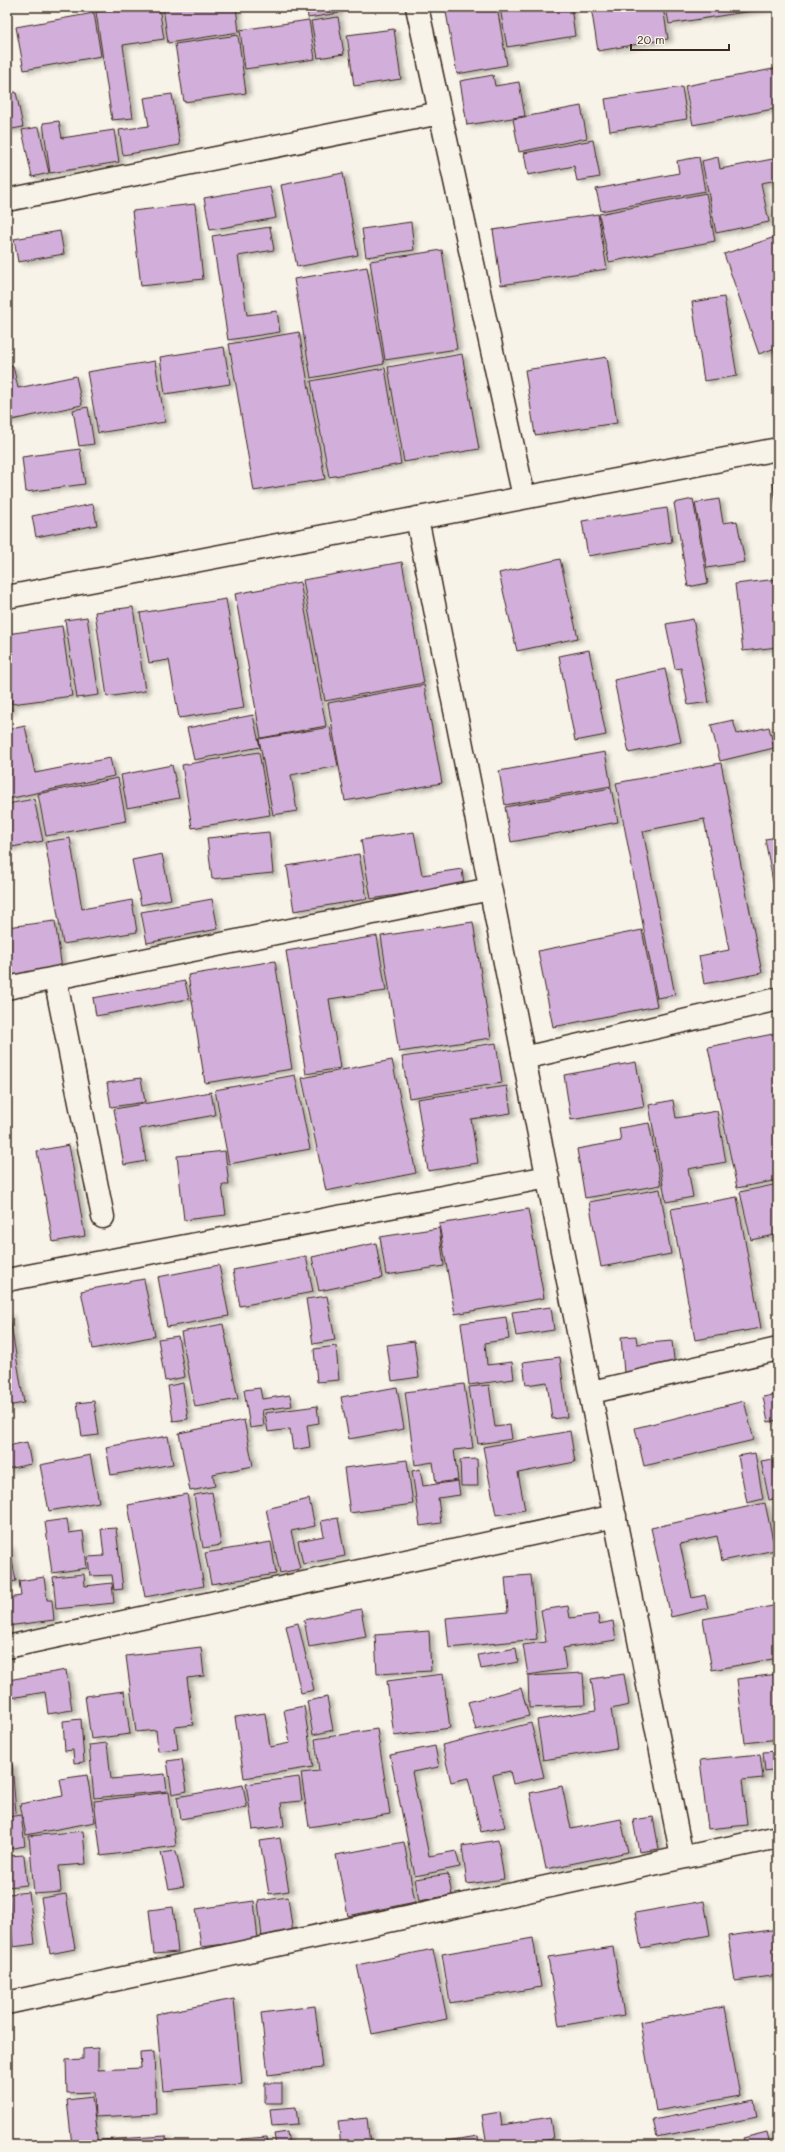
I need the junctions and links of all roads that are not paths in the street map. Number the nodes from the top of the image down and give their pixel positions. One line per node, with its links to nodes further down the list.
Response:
1 (417, 7): 2 (street)
2 (440, 113): 3 (street); 5 (street)
3 (7, 200)
4 (778, 450): 5 (street)
5 (524, 497): 6 (street)
6 (417, 518): 7 (street); 8 (street)
7 (7, 597)
8 (490, 890): 9 (street); 12 (street)
9 (55, 978): 10 (street); 14 (street)
10 (7, 988)
11 (778, 999): 12 (street)
12 (524, 1058): 13 (street)
13 (548, 1177): 15 (street); 17 (street)
14 (103, 1217)
15 (7, 1280)
16 (778, 1349): 17 (street)
17 (592, 1392): 18 (street)
18 (615, 1516): 19 (street); 21 (street)
19 (7, 1648)
20 (778, 1837): 21 (street)
21 (682, 1857): 22 (street)
22 (7, 2003)

